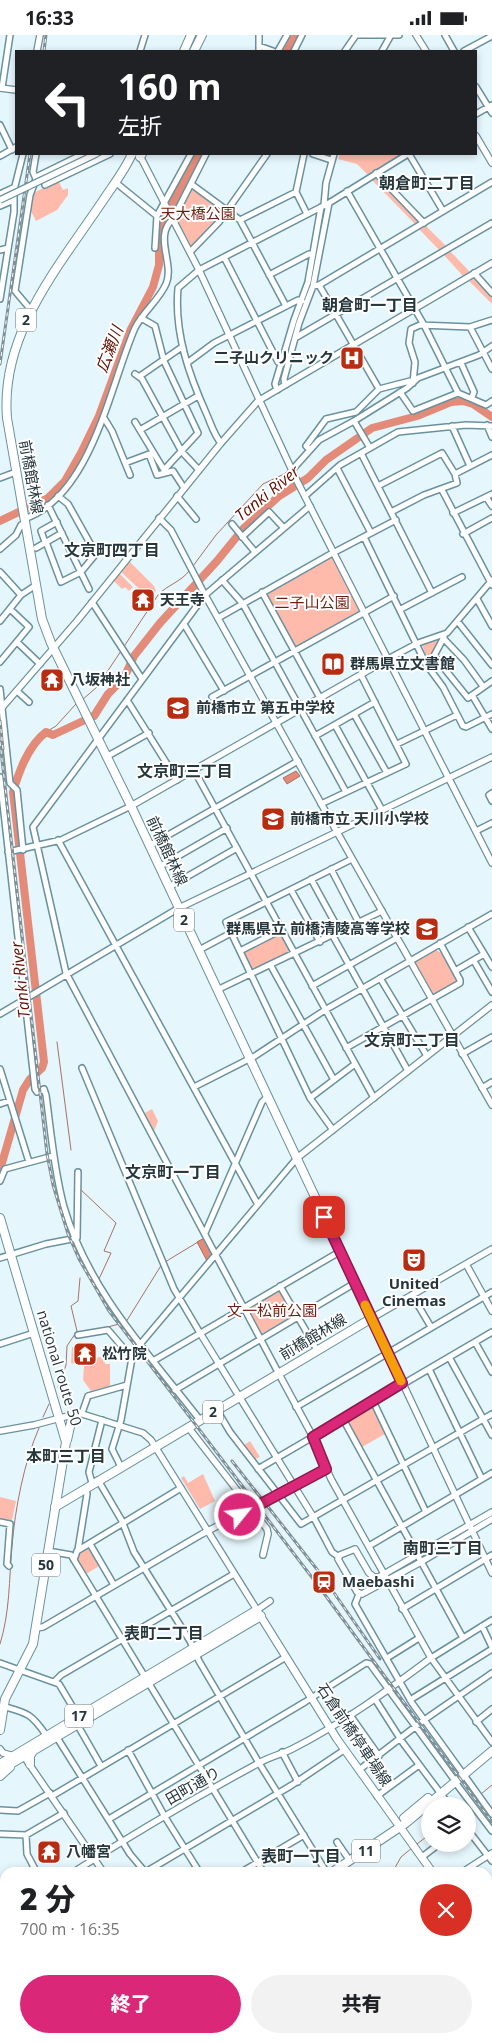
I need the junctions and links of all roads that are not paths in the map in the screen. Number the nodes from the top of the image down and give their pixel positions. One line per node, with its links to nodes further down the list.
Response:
1 (10, 35): 27 (street)
2 (40, 35): 16 (street)
3 (145, 35): 17 (street)
4 (191, 35): 18 (main road)
5 (202, 35): 19 (main road)
6 (259, 35): 15 (street)
7 (287, 35): 20 (street)
8 (302, 35): 21 (street)
9 (357, 35): 13 (street); 22 (street)
10 (399, 35): 13 (street)
11 (416, 35): 24 (street)
12 (445, 35): 25 (street)
13 (391, 36): 23 (street)
14 (492, 36): 26 (street)
15 (259, 49)
16 (38, 50)
17 (140, 50)
18 (184, 50)
19 (194, 50)
20 (279, 50)
21 (294, 50)
22 (346, 50)
23 (383, 50)
24 (425, 50)
25 (453, 50)
26 (466, 50)
27 (1, 88): 29 (street)
28 (477, 88): 30 (street)
29 (15, 90)
30 (490, 106): 31 (street); 32 (street)
31 (477, 113)
32 (492, 113)
33 (0, 125): 35 (street)
34 (477, 138): 52 (street)
35 (14, 149): 36 (street)
36 (0, 155)
37 (23, 155): 59 (street)
38 (36, 155): 54 (street)
39 (81, 155): 54 (street)
40 (94, 155): 63 (street, bridge)
41 (108, 155): 58 (street)
42 (136, 155): 55 (main road, 前橋館林線 / 2); 65 (street)
43 (190, 155): 65 (street)
44 (206, 155): 57 (street)
45 (265, 155): 68 (street)
46 (304, 155): 61 (street)
47 (316, 155): 51 (street)
48 (334, 155): 51 (street)
49 (407, 155): 53 (street)
50 (410, 155): 69 (street)
51 (331, 160): 66 (street)
52 (492, 163)
53 (376, 173): 60 (street); 74 (street)
54 (36, 177): 95 (street)
55 (115, 182): 71 (street); 95 (main road, 前橋館林線 / 2)
56 (492, 182): 69 (street)
57 (191, 184): 68 (street); 72 (street)
58 (45, 185)
59 (15, 187): 62 (street); 64 (street)
60 (347, 191): 66 (street); 79 (street)
61 (296, 192): 70 (street); 73 (street)
62 (0, 194)
63 (0, 200)
64 (14, 200): 67 (street); 77 (street)
65 (165, 205): 71 (street); 72 (street)
66 (325, 205): 70 (street); 82 (street); 89 (street)
67 (0, 206)
68 (227, 210): 73 (street); 81 (street)
69 (443, 211): 74 (street)
70 (307, 214): 76 (street)
71 (157, 217): 78 (street)
72 (172, 218): 81 (street); 97 (street)
73 (240, 220): 76 (street)
74 (424, 223): 79 (street)
75 (492, 223): 88 (street)
76 (252, 243): 83 (street); 87 (street)
77 (8, 248): 80 (street); 91 (street)
78 (154, 248)
79 (380, 249): 88 (street); 89 (street)
80 (0, 250)
81 (190, 252): 85 (street)
82 (313, 254): 87 (street); 92 (street)
83 (224, 257): 85 (street); 99 (street)
84 (492, 263): 86 (street)
85 (199, 270): 102 (street); 106 (street)
86 (474, 273): 90 (street); 94 (street)
87 (269, 275): 93 (street)
88 (397, 279): 94 (street); 96 (street)
89 (316, 286): 96 (street); 103 (street)
90 (492, 293)
91 (0, 299)
92 (302, 301): 93 (street); 111 (street)
93 (286, 306): 99 (street)
94 (414, 309): 100 (street); 104 (street)
95 (31, 310): 125 (main road, 前橋館林線 / 2)
96 (337, 315): 103 (street); 104 (street)
97 (141, 318): 108 (street); 127 (street)
98 (492, 320): 101 (street)
99 (257, 322): 102 (street); 111 (street)
100 (424, 325): 101 (street); 112 (street); 114 (street)
101 (470, 327): 107 (street)
102 (229, 336): 109 (street); 122 (street)
103 (295, 338): 115 (street)
104 (354, 345): 115 (street); 116 (street)
105 (492, 346): 107 (street)
106 (182, 347): 108 (street); 109 (street)
107 (484, 352): 110 (street); 113 (street)
108 (164, 361): 124 (street); 126 (street)
109 (187, 363): 120 (street)
110 (461, 363): 112 (street); 121 (street)
111 (282, 365): 117 (street)
112 (446, 369): 114 (street); 119 (street)
113 (492, 369)
114 (409, 384): 116 (street); 118 (street)
115 (285, 385): 117 (street)
116 (379, 389): 136 (street)
117 (277, 390): 122 (street)
118 (400, 392): 119 (street); 128 (street)
119 (458, 393): 121 (street)
120 (198, 395): 124 (street); 134 (street)
121 (472, 397): 123 (street)
122 (258, 401): 134 (street); 144 (street)
123 (492, 401)
124 (184, 404): 126 (street); 137 (street)
125 (3, 410): 145 (main road, 前橋館林線 / 2)
126 (162, 417): 132 (street); 137 (street)
127 (104, 419): 140 (street); 152 (street)
128 (354, 421): 135 (street); 136 (street)
129 (135, 422): 132 (street)
130 (452, 426): 131 (street); 135 (street); 141 (street)
131 (490, 426): 133 (street)
132 (140, 430): 137 (street)
133 (492, 437)
134 (221, 443): 143 (street)
135 (370, 448): 138 (street)
136 (310, 450): 144 (street)
137 (182, 452): 143 (street)
138 (361, 453): 142 (street); 149 (street)
139 (492, 455): 141 (street)
140 (125, 463): 147 (street); 150 (street)
141 (470, 466): 146 (street)
142 (337, 468): 154 (street); 170 (street)
143 (199, 470): 150 (street)
144 (292, 470): 154 (street)
145 (16, 473): 148 (street); 161 (main road, 前橋館林線 / 2)
146 (455, 473): 149 (street); 151 (street)
147 (130, 475)
148 (0, 478)
149 (378, 486): 159 (street)
150 (184, 488): 153 (street)
151 (442, 490): 159 (street); 160 (street)
152 (58, 496): 156 (street); 180 (street)
153 (177, 496): 162 (street); 164 (street)
154 (305, 496): 157 (street)
155 (489, 496): 158 (street); 160 (street)
156 (48, 505): 161 (street); 166 (street)
157 (310, 505): 168 (street); 179 (street)
158 (492, 506)
159 (392, 512): 165 (street)
160 (453, 513): 171 (street)
161 (24, 515): 176 (street); 186 (main road, 前橋館林線 / 2)
162 (159, 517): 191 (street); 194 (street)
163 (492, 518): 171 (street)
164 (196, 519)
165 (396, 521): 170 (street); 189 (street)
166 (57, 522): 169 (street); 174 (street)
167 (232, 524): 172 (street)
168 (284, 527): 172 (street); 178 (street)
169 (62, 533): 174 (street); 181 (street)
170 (371, 533): 173 (street)
171 (464, 534): 185 (street)
172 (242, 537): 178 (street)
173 (364, 537): 179 (street); 192 (street)
174 (46, 542): 175 (street); 181 (street)
175 (36, 547)
176 (0, 549)
177 (100, 549): 180 (street)
178 (255, 552): 184 (street)
179 (334, 552): 188 (street); 198 (street)
180 (96, 554): 181 (street)
181 (81, 572): 187 (street)
182 (0, 573): 190 (street)
183 (462, 577): 189 (street)
184 (222, 580): 191 (street); 195 (street)
185 (491, 583): 193 (street)
186 (36, 585): 190 (street); 207 (main road, 前橋館林線 / 2)
187 (89, 589)
188 (262, 593): 195 (street); 208 (street)
189 (432, 593): 197 (street)
190 (22, 595): 196 (street)
191 (206, 595): 199 (street); 202 (street)
192 (394, 596): 197 (street); 198 (street)
193 (477, 599): 201 (street); 203 (street)
194 (92, 602): 207 (street); 218 (street)
195 (243, 604): 199 (street); 212 (street)
196 (10, 609): 200 (street); 205 (street)
197 (401, 609): 206 (street)
198 (364, 611): 208 (street); 210 (street)
199 (218, 618): 217 (street)
200 (0, 621)
201 (458, 622): 204 (street); 214 (street)
202 (184, 624): 218 (street); 223 (street)
203 (492, 626)
204 (443, 637): 206 (street); 209 (street); 220 (street)
205 (16, 642): 211 (street); 213 (street)
206 (418, 643): 210 (street); 215 (street)
207 (53, 648): 213 (street); 242 (main road, 前橋館林線 / 2)
208 (294, 651): 212 (street); 226 (street)
209 (435, 657): 215 (street); 224 (street)
210 (388, 659): 216 (street); 239 (street)
211 (0, 662)
212 (275, 662): 217 (street); 231 (street)
213 (40, 664): 222 (street)
214 (492, 665)
215 (428, 667): 234 (street)
216 (361, 675): 226 (street); 229 (street)
217 (250, 676): 223 (street); 236 (street)
218 (142, 679): 227 (street)
219 (492, 681): 220 (street)
220 (482, 685): 224 (street)
221 (0, 689): 230 (street)
222 (17, 691): 228 (street); 230 (street)
223 (224, 691): 225 (street)
224 (472, 695): 235 (street)
225 (212, 697)
226 (320, 698): 231 (street)
227 (127, 699): 240 (street); 242 (street)
228 (29, 702)
229 (375, 702): 232 (street); 243 (street)
230 (1, 709): 268 (street)
231 (301, 709): 236 (street); 241 (street)
232 (354, 714): 237 (street); 248 (street)
233 (492, 714): 235 (street)
234 (457, 715): 235 (street); 239 (street)
235 (486, 718): 238 (street)
236 (277, 722): 246 (street); 247 (street)
237 (335, 725): 241 (street); 252 (street)
238 (492, 729)
239 (424, 731): 243 (street); 250 (street)
240 (149, 733): 244 (street); 251 (street)
241 (315, 735): 253 (street)
242 (98, 739): 244 (main road, 前橋館林線 / 2); 266 (street)
243 (396, 744): 248 (street)
244 (106, 757): 257 (main road, 前橋館林線 / 2)
245 (492, 757): 250 (street)
246 (298, 761): 256 (street); 258 (street)
247 (194, 770): 251 (street); 258 (street)
248 (386, 773): 252 (street)
249 (0, 777): 269 (street)
250 (449, 777): 259 (street); 262 (street)
251 (177, 780): 257 (street)
252 (367, 782): 253 (street); 259 (street)
253 (346, 792): 256 (street)
254 (492, 793): 255 (street)
255 (492, 801)
256 (322, 804): 263 (street)
257 (130, 806): 264 (street); 265 (main road, 前橋館林線 / 2)
258 (215, 808): 261 (street); 265 (street)
259 (382, 810): 263 (street)
260 (492, 823): 262 (street)
261 (226, 829): 267 (street); 272 (street)
262 (476, 831): 271 (street)
263 (337, 832): 270 (street); 274 (street)
264 (58, 841): 266 (street); 291 (street)
265 (149, 846): 272 (main road, 前橋館林線 / 2)
266 (37, 847): 268 (street); 302 (street)
267 (237, 848): 274 (street); 276 (street)
268 (20, 850): 269 (street)
269 (8, 852): 309 (street)
270 (352, 859): 273 (street); 280 (street)
271 (492, 863)
272 (159, 867): 276 (main road, 前橋館林線 / 2)
273 (331, 869): 275 (street); 282 (street)
274 (251, 873): 278 (street); 279 (street)
275 (312, 879): 277 (street); 285 (street)
276 (169, 887): 279 (main road, 前橋館林線 / 2)
277 (291, 890): 278 (street); 289 (street)
278 (265, 901): 284 (street); 286 (street)
279 (179, 909): 291 (street); 292 (main road, 前橋館林線 / 2)
280 (382, 911): 282 (street); 288 (street)
281 (492, 914): 283 (street)
282 (359, 923): 285 (street)
283 (468, 927): 290 (street); 295 (street)
284 (281, 930): 293 (street); 294 (street)
285 (340, 932): 287 (street)
286 (232, 933): 292 (street); 293 (street)
287 (333, 936): 289 (street); 299 (street)
288 (397, 938): 296 (street); 299 (street)
289 (320, 942): 294 (street)
290 (440, 943): 296 (street); 301 (street)
291 (115, 944): 302 (street); 330 (street)
292 (199, 950): 307 (main road, 前橋館林線 / 2)
293 (240, 951): 303 (street)
294 (295, 954): 298 (street); 305 (street)
295 (484, 954): 297 (street); 300 (street)
296 (410, 960): 304 (street); 310 (street)
297 (474, 961): 301 (street); 308 (street)
298 (271, 966): 303 (street); 315 (street)
299 (349, 966): 305 (street); 306 (street)
300 (492, 967)
301 (455, 971): 310 (street)
302 (66, 973): 309 (street); 347 (street)
303 (251, 975): 307 (street); 319 (street)
304 (380, 978): 306 (street); 314 (street)
305 (312, 987): 312 (street)
306 (362, 988): 312 (street); 316 (street)
307 (218, 990): 323 (main road, 前橋館林線 / 2)
308 (492, 992)
309 (26, 999): 313 (street); 339 (street)
310 (431, 999): 314 (street); 317 (street)
311 (492, 1005): 317 (street)
312 (325, 1010): 315 (street); 320 (street)
313 (0, 1014)
314 (402, 1016): 316 (street); 322 (street)
315 (303, 1024): 319 (street); 328 (street)
316 (383, 1027): 320 (street); 327 (street)
317 (452, 1036): 321 (street); 322 (street)
318 (492, 1037): 321 (street)
319 (281, 1038): 323 (street); 333 (street)
320 (346, 1048): 324 (street)
321 (462, 1054): 331 (street)
322 (427, 1056): 327 (street)
323 (250, 1059): 330 (street); 332 (main road, 前橋館林線 / 2)
324 (355, 1064): 328 (street); 334 (street)
325 (82, 1068): 360 (street)
326 (0, 1069): 335 (street)
327 (408, 1071): 334 (street)
328 (334, 1080): 333 (street)
329 (492, 1082): 331 (street)
330 (194, 1087): 342 (street)
331 (482, 1088): 337 (street)
332 (268, 1097): 340 (main road, 前橋館林線 / 2); 342 (street)
333 (310, 1098): 338 (street)
334 (374, 1098): 338 (street)
335 (9, 1101): 336 (street); 341 (street)
336 (0, 1104)
337 (492, 1105)
338 (334, 1130): 340 (street)
339 (53, 1156): 341 (street); 348 (street)
340 (297, 1158): 345 (street); 350 (main road, 前橋館林線 / 2)
341 (30, 1162): 344 (street)
342 (235, 1162): 345 (street); 347 (street)
343 (78, 1172): 348 (street)
344 (0, 1181)
345 (257, 1203): 352 (street)
346 (0, 1218): 351 (main road, national route 50 / 50)
347 (205, 1233): 352 (street)
348 (76, 1239): 351 (street); 373 (street)
349 (492, 1249): 354 (street)
350 (341, 1251): 355 (main road, 前橋館林線 / 2); 356 (street)
351 (10, 1254): 353 (street); 367 (main road, national route 50 / 50)
352 (215, 1254): 360 (street); 361 (street)
353 (0, 1259)
354 (466, 1264): 358 (street); 359 (street)
355 (355, 1283): 363 (street); 364 (main road, 前橋館林線 / 2)
356 (280, 1286): 361 (street); 363 (street)
357 (492, 1292): 359 (street)
358 (412, 1295): 364 (street); 365 (street)
359 (484, 1297): 362 (street); 365 (street)
360 (178, 1298): 368 (street); 373 (street)
361 (244, 1307): 368 (street); 370 (street)
362 (492, 1311)
363 (298, 1317): 370 (street); 374 (street)
364 (372, 1318): 374 (main road, 前橋館林線 / 2); 375 (street)
365 (431, 1327): 375 (street)
366 (492, 1332): 371 (street)
367 (34, 1333): 372 (street); 392 (main road, national route 50 / 50)
368 (200, 1333): 378 (street); 379 (street)
369 (78, 1335): 377 (street)
370 (260, 1339): 379 (street); 382 (street)
371 (475, 1342): 376 (street); 381 (street)
372 (0, 1344)
373 (140, 1344): 377 (street); 378 (street)
374 (318, 1350): 382 (main road, 前橋館林線 / 2)
375 (388, 1353): 383 (street); 388 (street)
376 (449, 1357): 380 (street); 394 (street)
377 (132, 1358): 384 (street)
378 (153, 1361): 385 (street)
379 (218, 1363): 385 (street); 386 (street)
380 (429, 1369): 383 (street); 400 (street)
381 (492, 1372)
382 (279, 1374): 386 (main road, 前橋館林線 / 2); 388 (street)
383 (402, 1383): 387 (street); 405 (street)
384 (127, 1385): 390 (street); 397 (street)
385 (175, 1390): 396 (street)
386 (239, 1397): 389 (main road, 前橋館林線 / 2); 406 (street)
387 (373, 1401): 393 (street); 407 (street)
388 (296, 1407): 402 (street)
389 (217, 1410): 396 (main road, 前橋館林線 / 2); 409 (street)
390 (80, 1413): 392 (street); 395 (street); 403 (main road)
391 (492, 1414): 394 (street)
392 (59, 1417): 399 (street); 403 (main road, national route 50 / 50)
393 (343, 1419): 402 (street); 413 (street)
394 (483, 1419): 400 (street); 401 (street)
395 (102, 1420): 397 (street); 414 (street)
396 (200, 1420): 398 (main road, 前橋館林線 / 2)
397 (119, 1425): 404 (street); 408 (street)
398 (188, 1427): 404 (main road, 前橋館林線 / 2); 421 (street)
399 (0, 1431)
400 (460, 1433): 405 (street); 412 (street)
401 (492, 1435)
402 (313, 1437): 406 (street); 410 (street)
403 (66, 1442): 420 (main road, national route 50 / 50)
404 (155, 1447): 408 (main road, 前橋館林線 / 2); 416 (street)
405 (432, 1449): 407 (street); 418 (street)
406 (276, 1458): 409 (street); 415 (street)
407 (404, 1465): 413 (street); 422 (street)
408 (121, 1467): 414 (main road, 前橋館林線 / 2)
409 (258, 1469): 417 (street)
410 (326, 1469): 415 (street); 419 (street)
411 (492, 1473): 412 (street)
412 (482, 1479): 418 (street)
413 (377, 1481): 419 (street); 428 (street)
414 (92, 1483): 420 (main road, 前橋館林線 / 2); 427 (street); 433 (street)
415 (294, 1486): 417 (street); 424 (street)
416 (181, 1488): 427 (street); 430 (street)
417 (277, 1495): 421 (street); 424 (street)
418 (455, 1495): 422 (street); 429 (street)
419 (343, 1501): 424 (street); 432 (street)
420 (55, 1507): 434 (main road, national route 50 / 50)
421 (253, 1509): 430 (street); 435 (street)
422 (426, 1512): 428 (street)
423 (492, 1512): 429 (street)
424 (314, 1518): 438 (street)
425 (492, 1519): 429 (street)
426 (0, 1522): 442 (street)
427 (123, 1523): 431 (street); 443 (street)
428 (402, 1526): 432 (street); 436 (street)
429 (471, 1528): 436 (street); 439 (street); 441 (street)
430 (209, 1532): 443 (street); 445 (street)
431 (90, 1543): 433 (street); 447 (street)
432 (369, 1546): 446 (street)
433 (78, 1550): 440 (street)
434 (48, 1551): 440 (street); 457 (main road, national route 50 / 50)
435 (263, 1555)
436 (417, 1555): 441 (street); 446 (street)
437 (492, 1555): 439 (street)
438 (339, 1557): 446 (street); 449 (street)
439 (486, 1559): 444 (street); 448 (street)
440 (74, 1561): 450 (street)
441 (421, 1562): 446 (street); 448 (street)
442 (9, 1566)
443 (144, 1568): 447 (street); 453 (street)
444 (492, 1573)
445 (234, 1574): 453 (street); 454 (street)
446 (386, 1577): 449 (street); 452 (street)
447 (114, 1585): 450 (street)
448 (435, 1589): 452 (street); 459 (street)
449 (359, 1594): 464 (street)
450 (95, 1596): 457 (street); 460 (street)
451 (270, 1601): 454 (street)
452 (402, 1609): 458 (street)
453 (170, 1611): 460 (street); 462 (street)
454 (259, 1613): 462 (main road, 17); 463 (main road, 石倉前橋停車場線)
455 (492, 1620): 456 (street)
456 (482, 1626): 459 (street); 461 (street)
457 (36, 1628): 467 (main road, national route 50 / 50)
458 (419, 1638): 464 (street); 465 (street)
459 (463, 1638): 465 (street)
460 (123, 1639): 470 (street); 471 (street)
461 (492, 1648): 469 (street)
462 (195, 1650): 470 (main road, 17); 474 (street)
463 (286, 1657): 474 (street); 475 (main road, 石倉前橋停車場線)
464 (387, 1658): 472 (street)
465 (430, 1658): 469 (street); 472 (street, 田町通り)
466 (0, 1663): 467 (street)
467 (19, 1672): 471 (street); 479 (main road, national route 50 / 50)
468 (492, 1673): 476 (street)
469 (445, 1678): 476 (street); 478 (street)
470 (147, 1679): 482 (main road, 17); 484 (street)
471 (54, 1682): 482 (street)
472 (400, 1683): 473 (street, 田町通り); 478 (street)
473 (389, 1691): 475 (street); 477 (street, 田町通り); 486 (street)
474 (220, 1696): 484 (street); 491 (street)
475 (311, 1698): 487 (main road, 石倉前橋停車場線); 491 (street)
476 (458, 1698): 483 (street); 485 (street)
477 (376, 1699): 481 (street, 田町通り); 492 (street)
478 (410, 1700): 483 (street)
479 (2, 1706): 488 (main road, national route 50 / 50); 489 (street)
480 (492, 1709): 485 (street)
481 (350, 1715): 487 (street, 田町通り); 499 (street)
482 (77, 1720): 489 (main road, 17); 490 (main road, 17); 505 (street)
483 (424, 1720): 486 (street); 507 (street)
484 (174, 1722): 495 (street); 502 (street)
485 (476, 1722): 493 (street)
486 (416, 1726): 492 (street); 510 (street)
487 (329, 1728): 496 (main road, 石倉前橋停車場線); 498 (street, 田町通り)
488 (0, 1730)
489 (46, 1735): 500 (main road, 17)
490 (56, 1736): 500 (main road, 17); 509 (street)
491 (245, 1738): 501 (street); 502 (street)
492 (401, 1739): 499 (street); 503 (street)
493 (492, 1743): 507 (main road, 11)
494 (0, 1749): 500 (street)
495 (128, 1750): 505 (street); 513 (street)
496 (344, 1750): 506 (main road, 石倉前橋停車場線); 511 (street)
497 (492, 1751): 507 (main road, 11)
498 (282, 1752): 501 (street, 田町通り); 511 (street)
499 (379, 1756): 506 (street)
500 (23, 1757): 504 (main road, 17); 508 (main road); 516 (street)
501 (259, 1763): 512 (street, 田町通り); 515 (street)
502 (199, 1764): 512 (street); 513 (street)
503 (420, 1765): 514 (street); 517 (street)
504 (0, 1766)
505 (101, 1766): 509 (street)
506 (359, 1770): 517 (main road, 石倉前橋停車場線)
507 (462, 1773): 510 (main road, 11); 519 (street)
508 (0, 1776)
509 (83, 1777): 516 (street); 524 (street)
510 (454, 1780): 514 (main road, 11); 527 (street)
511 (298, 1782): 515 (street)
512 (214, 1788): 523 (street, 田町通り); 525 (street)
513 (153, 1792): 523 (street); 524 (street)
514 (440, 1792): 518 (street); 526 (main road, 11)
515 (278, 1793): 525 (street); 530 (street)
516 (51, 1794): 520 (street); 521 (street)
517 (378, 1796): 526 (main road, 石倉前橋停車場線)
518 (444, 1797)
519 (490, 1807): 522 (street)
520 (0, 1810)
521 (64, 1813): 529 (street); 538 (street)
522 (492, 1814)
523 (165, 1817): 532 (street, 田町通り); 534 (street)
524 (109, 1819): 532 (street)
525 (232, 1821): 534 (street); 540 (street)
526 (399, 1826): 536 (main road, 石倉前橋停車場線); 539 (main road, 11)
527 (492, 1831)
528 (0, 1834): 529 (street)
529 (26, 1835): 541 (street)
530 (304, 1835): 540 (street); 549 (street)
531 (476, 1840): 537 (street)
532 (123, 1842): 538 (street, 田町通り); 544 (street)
533 (337, 1842): 539 (street)
534 (185, 1849): 545 (street); 546 (street)
535 (429, 1852): 536 (street)
536 (422, 1857): 551 (main road, 石倉前橋停車場線)
537 (491, 1857): 552 (street)
538 (94, 1859): 542 (street, 田町通り); 543 (street)
539 (350, 1861): 550 (main road, 11)
540 (258, 1862): 547 (street); 548 (street)
541 (34, 1867)
542 (81, 1867)
543 (100, 1867)
544 (141, 1867)
545 (154, 1867)
546 (196, 1867)
547 (250, 1867)
548 (261, 1867)
549 (323, 1867)
550 (340, 1867)
551 (429, 1867)
552 (472, 1867)

